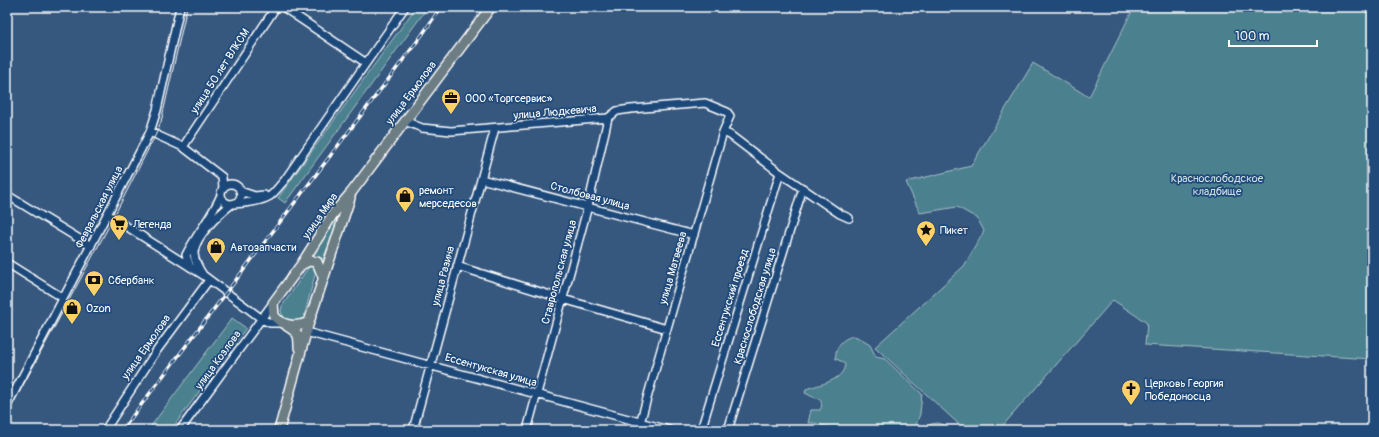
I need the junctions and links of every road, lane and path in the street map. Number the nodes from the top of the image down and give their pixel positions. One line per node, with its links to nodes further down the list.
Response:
1 (180, 7): 11 (street, Февральская улица)
2 (276, 7): 13 (street, улица 50 лет ВЛКСМ)
3 (283, 7): 6 (street)
4 (405, 7): 6 (street)
5 (491, 7): 9 (main road, улица Ермолова)
6 (366, 63): 21 (street)
7 (727, 112): 8 (street, улица Людкевича); 12 (street, улица Матвеева)
8 (608, 118): 10 (street, улица Людкевича); 25 (street, Ставропольская улица)
9 (405, 121): 10 (street, улица Людкевича); 22 (main road, улица Ермолова)
10 (494, 128): 16 (street, улица Разина)
11 (150, 132): 13 (street); 26 (street, Февральская улица)
12 (723, 132): 14 (street); 28 (street, улица Матвеева)
13 (183, 147): 15 (street)
14 (780, 173): 18 (street); 57 (street, Ессентукский проезд)
15 (222, 177): 17 (street); 20 (street)
16 (481, 180): 25 (street, Столбовая улица); 32 (street, улица Разина)
17 (232, 185): 19 (street); 20 (street)
18 (803, 188): 27 (street); 58 (street, Краснослободская улица)
19 (240, 191): 21 (street); 24 (street)
20 (222, 192): 24 (street); 33 (street)
21 (274, 192): 24 (street)
22 (351, 194): 31 (main road, улица Мира); 35 (main road, улица Мира)
23 (7, 195): 29 (street)
24 (233, 204): 34 (street)
25 (588, 206): 28 (street, Столбовая улица); 38 (street, Ставропольская улица)
26 (107, 214): 29 (street, Февральская улица); 33 (street)
27 (849, 218)
28 (694, 235): 43 (street, улица Матвеева)
29 (91, 246): 37 (street, Февральская улица)
30 (7, 264): 37 (street)
31 (301, 265): 35 (main road); 39 (main road, улица Мира)
32 (457, 266): 38 (street); 46 (street, улица Разина)
33 (190, 267): 34 (street)
34 (203, 275): 36 (street)
35 (323, 277): 41 (main road, улица Мира)
36 (209, 280): 40 (street); 50 (street, улица Ермолова)
37 (63, 298): 48 (street, Февральская улица)
38 (563, 300): 43 (street); 47 (street, Ставропольская улица)
39 (273, 303): 40 (street, улица Козлова); 42 (main road, улица Мира)
40 (262, 319): 42 (street); 51 (street, улица Козлова)
41 (309, 322): 42 (main road); 44 (main road, улица Мира)
42 (285, 324): 45 (main road, улица Мира)
43 (667, 329): 49 (street, улица Матвеева)
44 (306, 332): 45 (main road, улица Мира); 46 (street, Ессентукская улица)
45 (299, 360): 52 (main road, улица Мира)
46 (430, 365): 47 (street, Ессентукская улица); 53 (street, улица Разина)
47 (537, 395): 49 (street, Ессентукская улица); 54 (street, Ставропольская улица)
48 (7, 406)
49 (640, 422): 55 (street, улица Матвеева); 56 (street, Ессентукская улица)
50 (105, 430)
51 (180, 430)
52 (279, 430)
53 (413, 430)
54 (527, 430)
55 (638, 430)
56 (670, 430)
57 (700, 430)
58 (728, 430)

